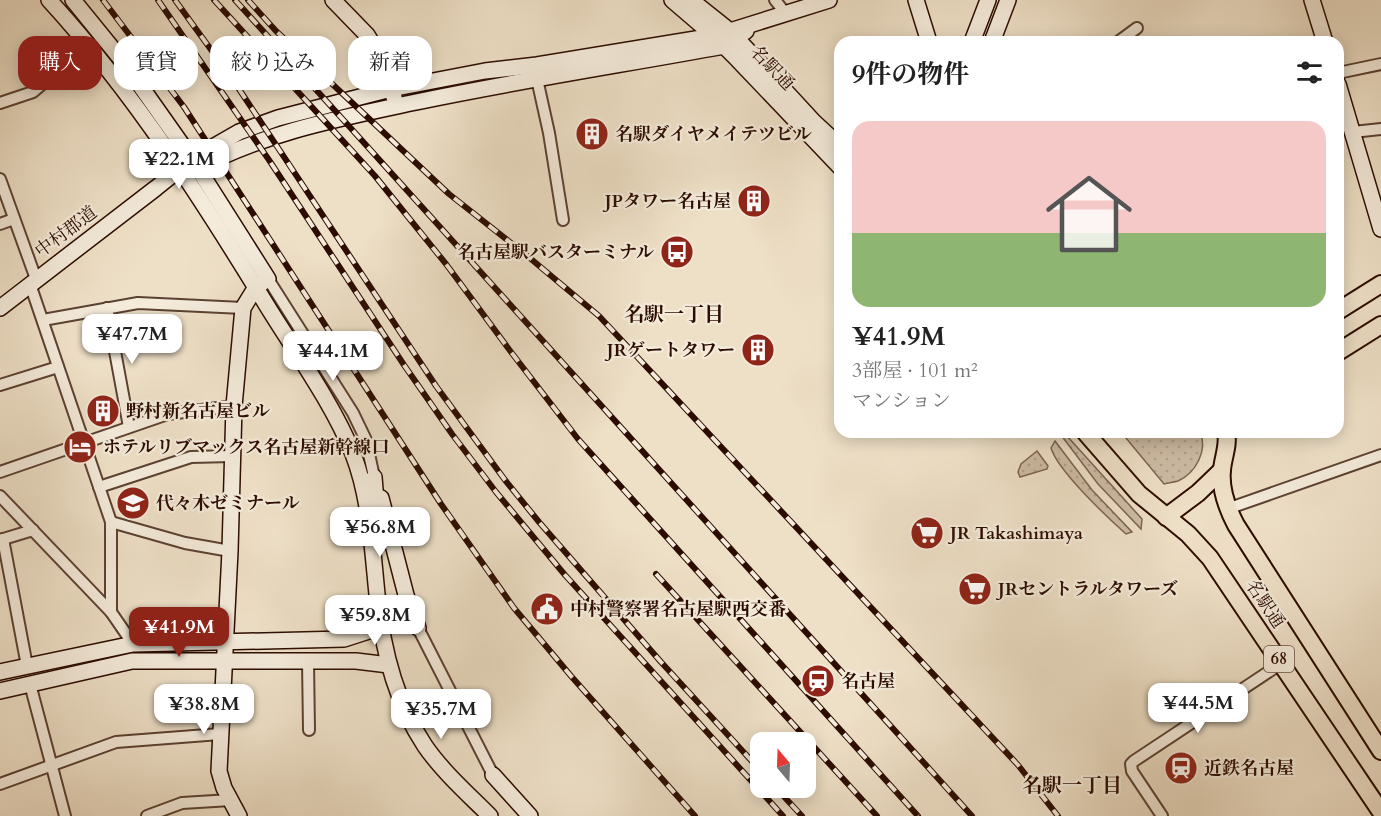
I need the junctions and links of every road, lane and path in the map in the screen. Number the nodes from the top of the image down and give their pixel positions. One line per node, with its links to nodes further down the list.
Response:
1 (49, 0): 14 (street)
2 (73, 0): 15 (street)
3 (333, 0): 16 (street)
4 (672, 0): 22 (street, 名駅通)
5 (691, 0): 22 (street, 名駅通)
6 (775, 0): 12 (street)
7 (830, 0): 12 (street)
8 (916, 0): 17 (street)
9 (988, 0): 18 (street)
10 (1008, 0): 19 (street)
11 (1312, 0): 21 (street)
12 (786, 14): 22 (street)
13 (1137, 28): 20 (street)
14 (91, 36)
15 (93, 36)
16 (369, 36)
17 (927, 36)
18 (974, 36)
19 (994, 36)
20 (1126, 36)
21 (1323, 36)
22 (726, 38): 26 (street); 27 (street); 36 (street, 名駅通); 37 (street, 名駅通)
23 (102, 49): 38 (street)
24 (1381, 64): 25 (street)
25 (1344, 72)
26 (537, 79): 33 (street); 41 (street)
27 (432, 81)
28 (35, 90): 31 (street)
29 (387, 90): 38 (street)
30 (391, 90): 33 (street)
31 (0, 103)
32 (1344, 103): 35 (street)
33 (397, 106): 38 (street)
34 (1381, 129): 35 (street)
35 (1353, 132): 43 (street)
36 (834, 140)
37 (834, 161)
38 (189, 167): 44 (street, 中村郡道); 45 (street)
39 (0, 179): 40 (street)
40 (14, 219): 42 (street); 44 (street)
41 (563, 220)
42 (0, 224)
43 (1381, 229)
44 (33, 282): 48 (street, 中村郡道); 51 (street)
45 (262, 283): 50 (street); 65 (street); 75 (street)
46 (1381, 284): 47 (main road)
47 (1344, 307)
48 (0, 308)
49 (107, 308): 50 (street); 51 (street); 57 (street)
50 (243, 308): 56 (street)
51 (42, 320): 54 (street)
52 (1381, 326): 53 (main road)
53 (1344, 348)
54 (58, 367): 55 (street); 60 (street)
55 (0, 385)
56 (234, 406): 57 (street); 62 (street)
57 (129, 427): 60 (street)
58 (1090, 438): 69 (main road, 名駅通 / 68)
59 (1228, 438): 63 (main road, 名駅通 / 68)
60 (83, 443): 64 (street); 66 (street)
61 (1381, 455): 68 (street)
62 (232, 456): 66 (street); 73 (street)
63 (1222, 471): 68 (main road, 名駅通 / 68); 69 (main road)
64 (0, 472)
65 (375, 477): 75 (street); 76 (street)
66 (99, 487): 70 (street)
67 (0, 496): 71 (street)
68 (1227, 509): 90 (main road, 名駅通 / 68)
69 (1166, 517): 82 (main road, 名駅通 / 68)
70 (111, 522): 73 (street); 74 (street)
71 (33, 530): 72 (street); 74 (street)
72 (2, 540): 84 (street)
73 (230, 551): 77 (street)
74 (111, 612): 78 (street)
75 (381, 627): 76 (street); 77 (street); 81 (street); 83 (street)
76 (418, 628): 92 (street)
77 (224, 642): 78 (street); 79 (street)
78 (133, 644): 84 (street)
79 (224, 660): 80 (street); 86 (street); 89 (street)
80 (308, 661): 81 (street); 88 (street)
81 (356, 661): 83 (street)
82 (1282, 663): 95 (main road, 名駅通 / 68); 101 (street)
83 (389, 665): 99 (street)
84 (27, 666): 85 (street)
85 (0, 672)
86 (30, 684): 87 (street); 91 (street)
87 (0, 691)
88 (309, 730)
89 (220, 734): 91 (street); 94 (street)
90 (1381, 751)
91 (52, 765): 93 (street); 96 (street)
92 (493, 774): 100 (street)
93 (0, 784)
94 (231, 800): 97 (street); 98 (street)
95 (1381, 812)
96 (65, 816)
97 (147, 816)
98 (238, 816)
99 (490, 816)
100 (530, 816)
101 (1161, 816)

